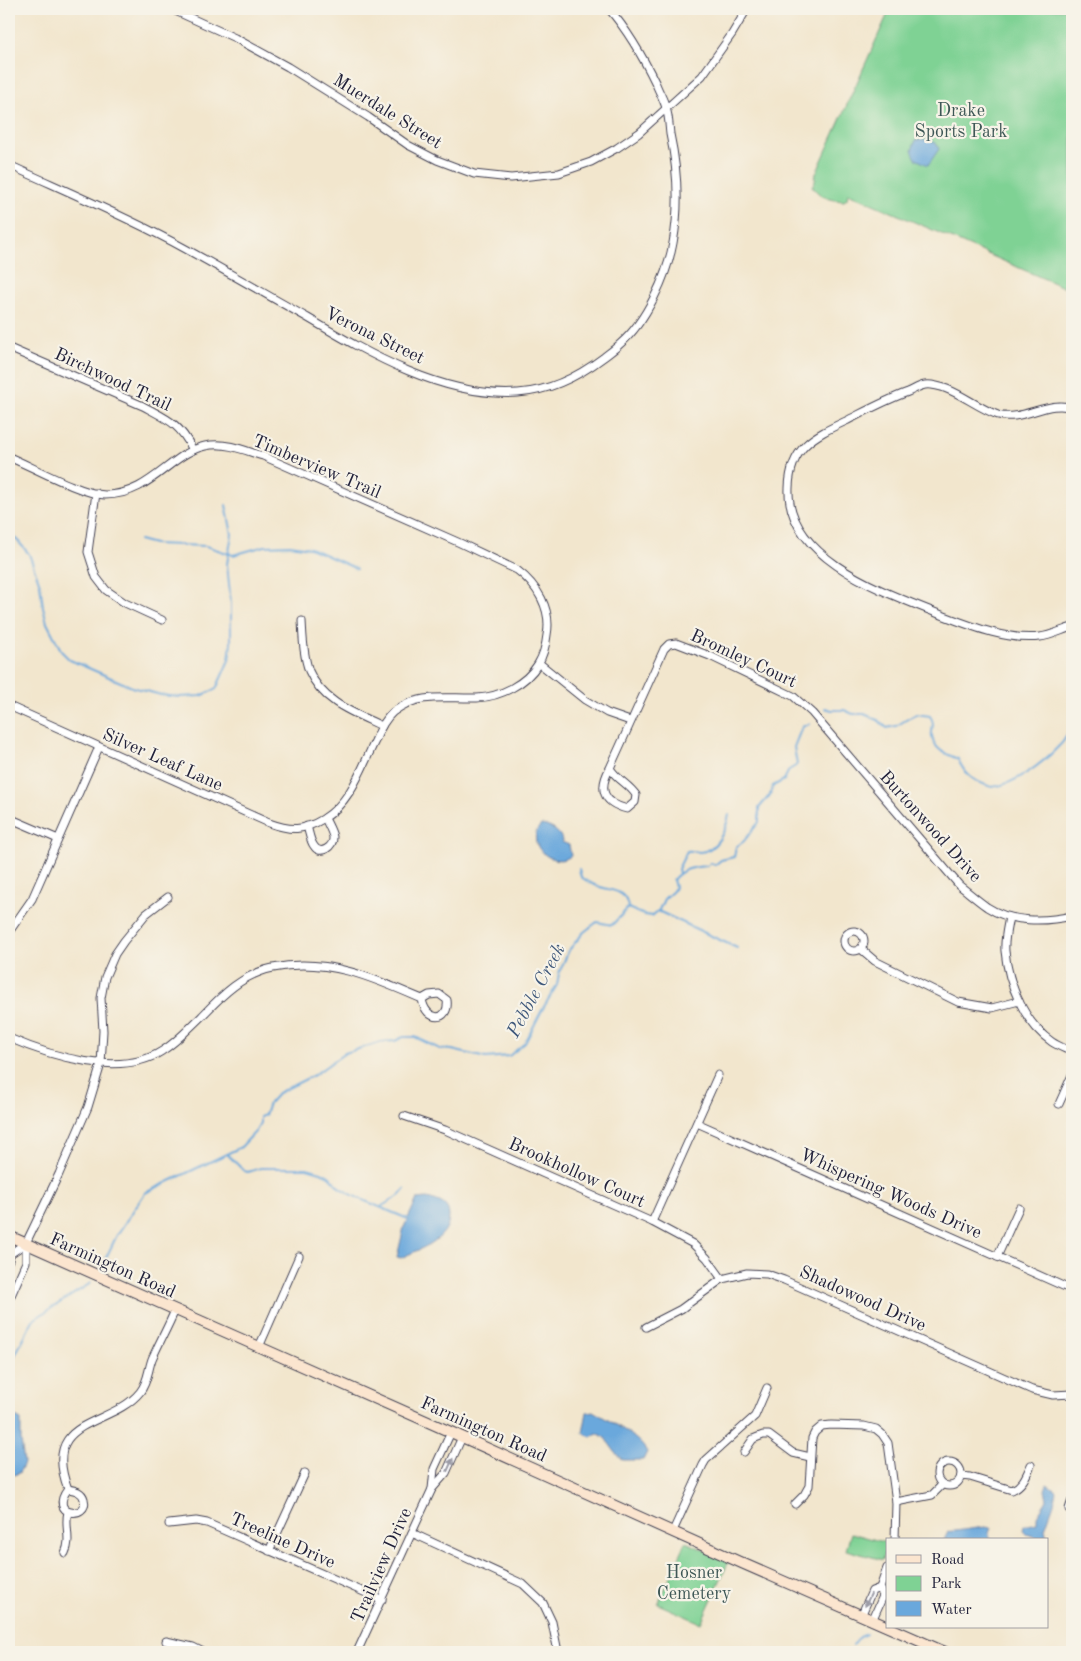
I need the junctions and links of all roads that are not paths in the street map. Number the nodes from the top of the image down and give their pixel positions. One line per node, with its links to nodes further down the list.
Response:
1 (172, 9): 4 (street, Muerdale Street)
2 (608, 9): 4 (street, Verona Street)
3 (747, 9): 4 (street, Muerdale Street)
4 (666, 109): 5 (street, Verona Street)
5 (9, 165)
6 (9, 348): 8 (street, Birchwood Trail)
7 (1072, 408): 13 (street)
8 (193, 450): 10 (street, Timberview Trail); 14 (street, Timberview Trail)
9 (9, 457): 10 (street, Timberview Trail)
10 (96, 493): 11 (street)
11 (162, 620)
12 (302, 621): 18 (street)
13 (1072, 626)
14 (539, 663): 17 (street); 18 (street, Silver Leaf Lane)
15 (9, 706): 19 (street, Silver Leaf Lane)
16 (816, 719): 17 (street, Bromley Court); 27 (street, Burtonwood Drive)
17 (630, 721): 20 (street, Bromley Court)
18 (382, 726): 22 (street, Silver Leaf Lane)
19 (99, 747): 23 (street, Silver Leaf Lane); 24 (street)
20 (610, 768): 20 (street, Bromley Court)
21 (9, 818): 24 (street)
22 (325, 818): 23 (street, Silver Leaf Lane); 23 (street)
23 (307, 826)
24 (58, 839): 28 (street)
25 (168, 897): 34 (street)
26 (1072, 916): 27 (street, Burtonwood Drive)
27 (1009, 917): 31 (street)
28 (9, 932)
29 (861, 949): 31 (street)
30 (422, 1000): 34 (street)
31 (1019, 1001): 33 (street)
32 (9, 1039): 34 (street)
33 (1072, 1052)
34 (101, 1064): 43 (street)
35 (718, 1075): 39 (street)
36 (1072, 1075): 37 (street)
37 (1059, 1104)
38 (404, 1116): 41 (street, Brookhollow Court)
39 (697, 1123): 41 (street); 46 (street, Whispering Woods Drive)
40 (1019, 1208): 46 (street)
41 (652, 1222): 47 (street, Brookhollow Court)
42 (9, 1236): 43 (street, Farmington Road)
43 (26, 1243): 45 (street); 49 (street); 50 (street, Farmington Road)
44 (299, 1256): 52 (street)
45 (9, 1257)
46 (997, 1257): 48 (street, Whispering Woods Drive)
47 (722, 1279): 51 (street, Shadowood Drive); 54 (street, Shadowood Drive)
48 (1072, 1290)
49 (10, 1296)
50 (175, 1310): 52 (street, Farmington Road); 63 (street)
51 (646, 1327)
52 (259, 1347): 55 (street, Farmington Road)
53 (767, 1388): 71 (street)
54 (1072, 1394)
55 (451, 1432): 56 (street, Farmington Road); 64 (street, Trailview Drive)
56 (462, 1437): 64 (street, Trailview Drive, one-way to 56); 71 (street, Farmington Road)
57 (744, 1452): 58 (street)
58 (810, 1456): 66 (street); 67 (street)
59 (1031, 1465): 61 (street)
60 (305, 1473): 74 (street)
61 (961, 1476): 62 (street); 62 (street)
62 (942, 1485): 66 (street)
63 (68, 1489): 69 (street); 69 (street)
64 (432, 1490): 72 (street, Trailview Drive)
65 (1072, 1500): 68 (street)
66 (896, 1502): 73 (street)
67 (795, 1504)
68 (1069, 1509)
69 (68, 1512): 75 (street)
70 (169, 1524): 74 (street, Treeline Drive)
71 (673, 1531): 80 (street, Farmington Road)
72 (412, 1534): 79 (street, Trailview Drive); 87 (street)
73 (895, 1538)
74 (269, 1551): 79 (street, Treeline Drive)
75 (65, 1553)
76 (886, 1571): 77 (street)
77 (880, 1588): 78 (street); 80 (street, one-way to 80); 81 (street)
78 (886, 1595)
79 (382, 1600): 86 (street, Trailview Drive)
80 (860, 1616): 81 (street, Farmington Road)
81 (872, 1621): 82 (street, Farmington Road)
82 (886, 1627)
83 (888, 1628): 88 (street, Farmington Road)
84 (166, 1641): 85 (street)
85 (203, 1652)
86 (359, 1652)
87 (558, 1652)
88 (945, 1652)

